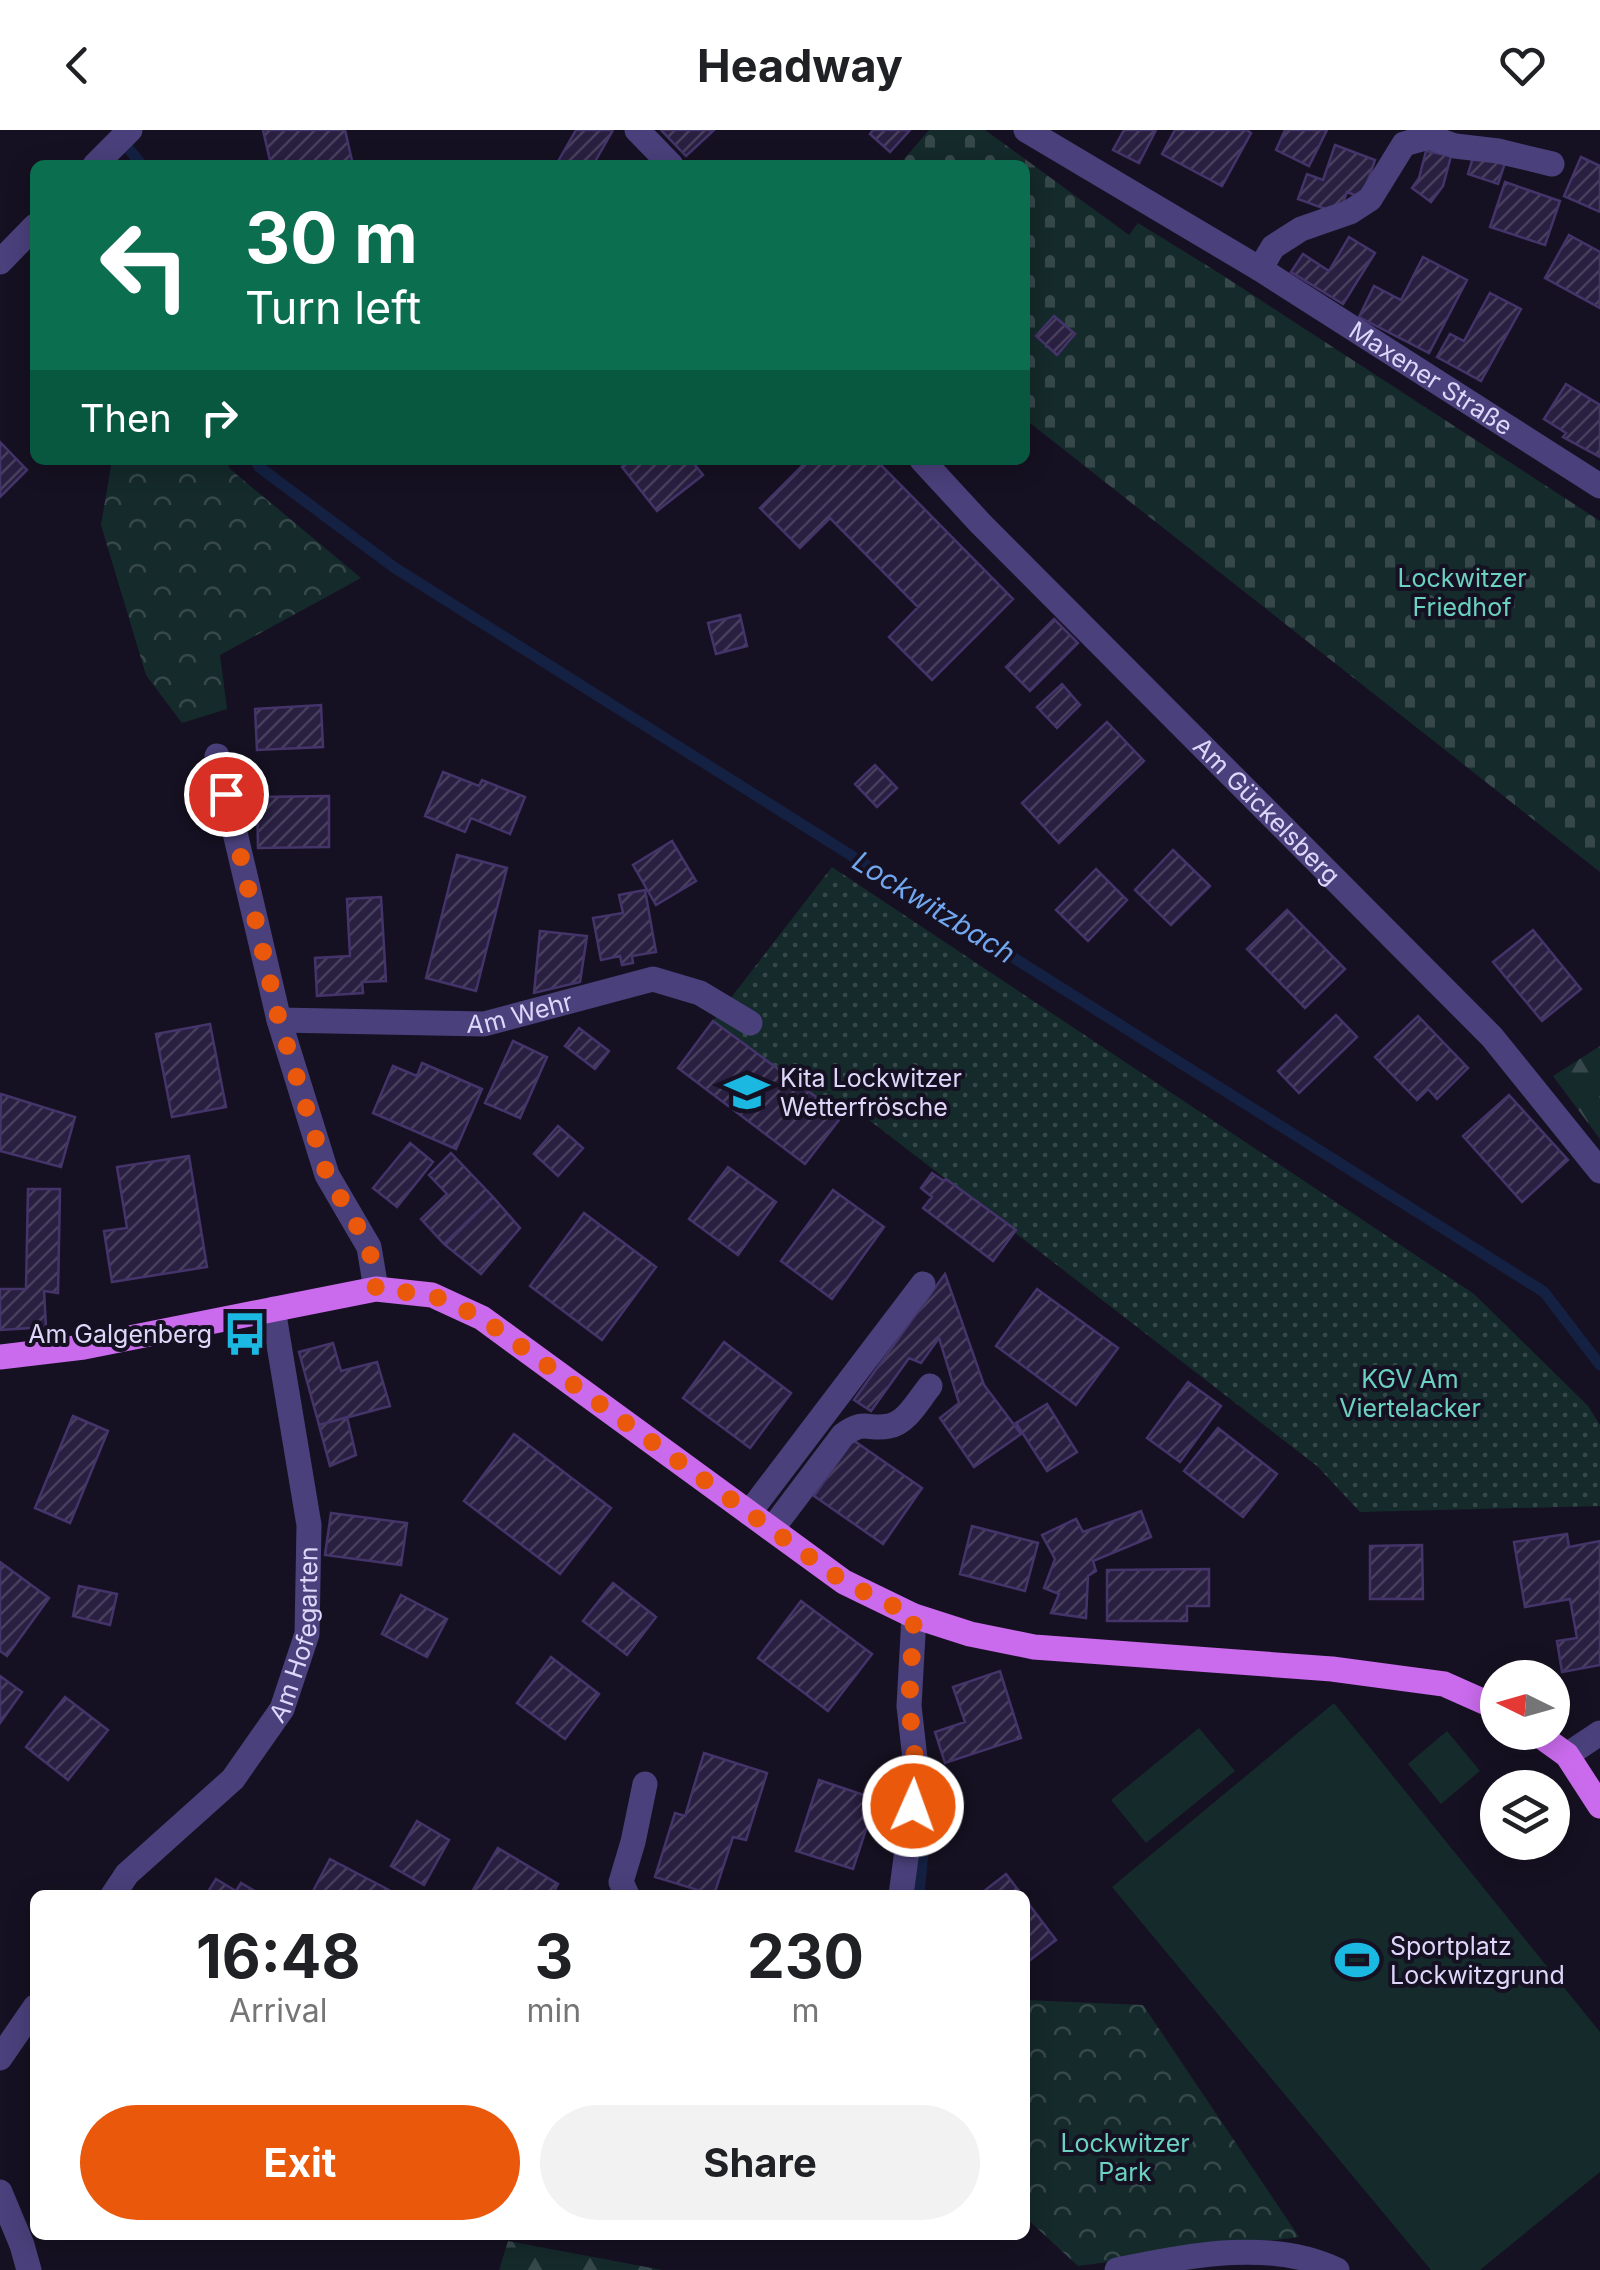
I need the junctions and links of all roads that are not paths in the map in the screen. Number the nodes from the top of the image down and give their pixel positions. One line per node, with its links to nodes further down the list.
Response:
1 (130, 130): 4 (street)
2 (637, 130): 5 (street)
3 (1026, 130): 9 (street, Maxener Straße)
4 (100, 160)
5 (666, 160)
6 (1552, 164): 9 (street)
7 (30, 231): 8 (street)
8 (0, 262)
9 (1260, 269): 11 (street, Maxener Straße)
10 (927, 465): 15 (street, Am Gückelsberg)
11 (1600, 486)
12 (217, 756): 13 (street)
13 (279, 1020): 14 (street, Am Wehr); 17 (street)
14 (750, 1023)
15 (1600, 1171)
16 (923, 1284): 21 (street)
17 (376, 1289): 18 (main road); 21 (main road)
18 (273, 1308): 19 (main road); 30 (street, Am Hofegarten)
19 (0, 1356)
20 (930, 1386): 22 (street)
21 (749, 1513): 22 (main road)
22 (772, 1529): 23 (main road)
23 (914, 1616): 24 (main road); 32 (street)
24 (1480, 1700)
25 (1600, 1733): 27 (street)
26 (1560, 1750): 27 (main road)
27 (1566, 1754): 29 (main road)
28 (645, 1784): 31 (street)
29 (1600, 1806)
30 (116, 1890)
31 (624, 1890)
32 (902, 1890)
33 (30, 2014): 34 (street)
34 (0, 2058)
35 (0, 2192): 36 (street)
36 (29, 2270)
37 (1117, 2270): 38 (street)
38 (1336, 2270)

